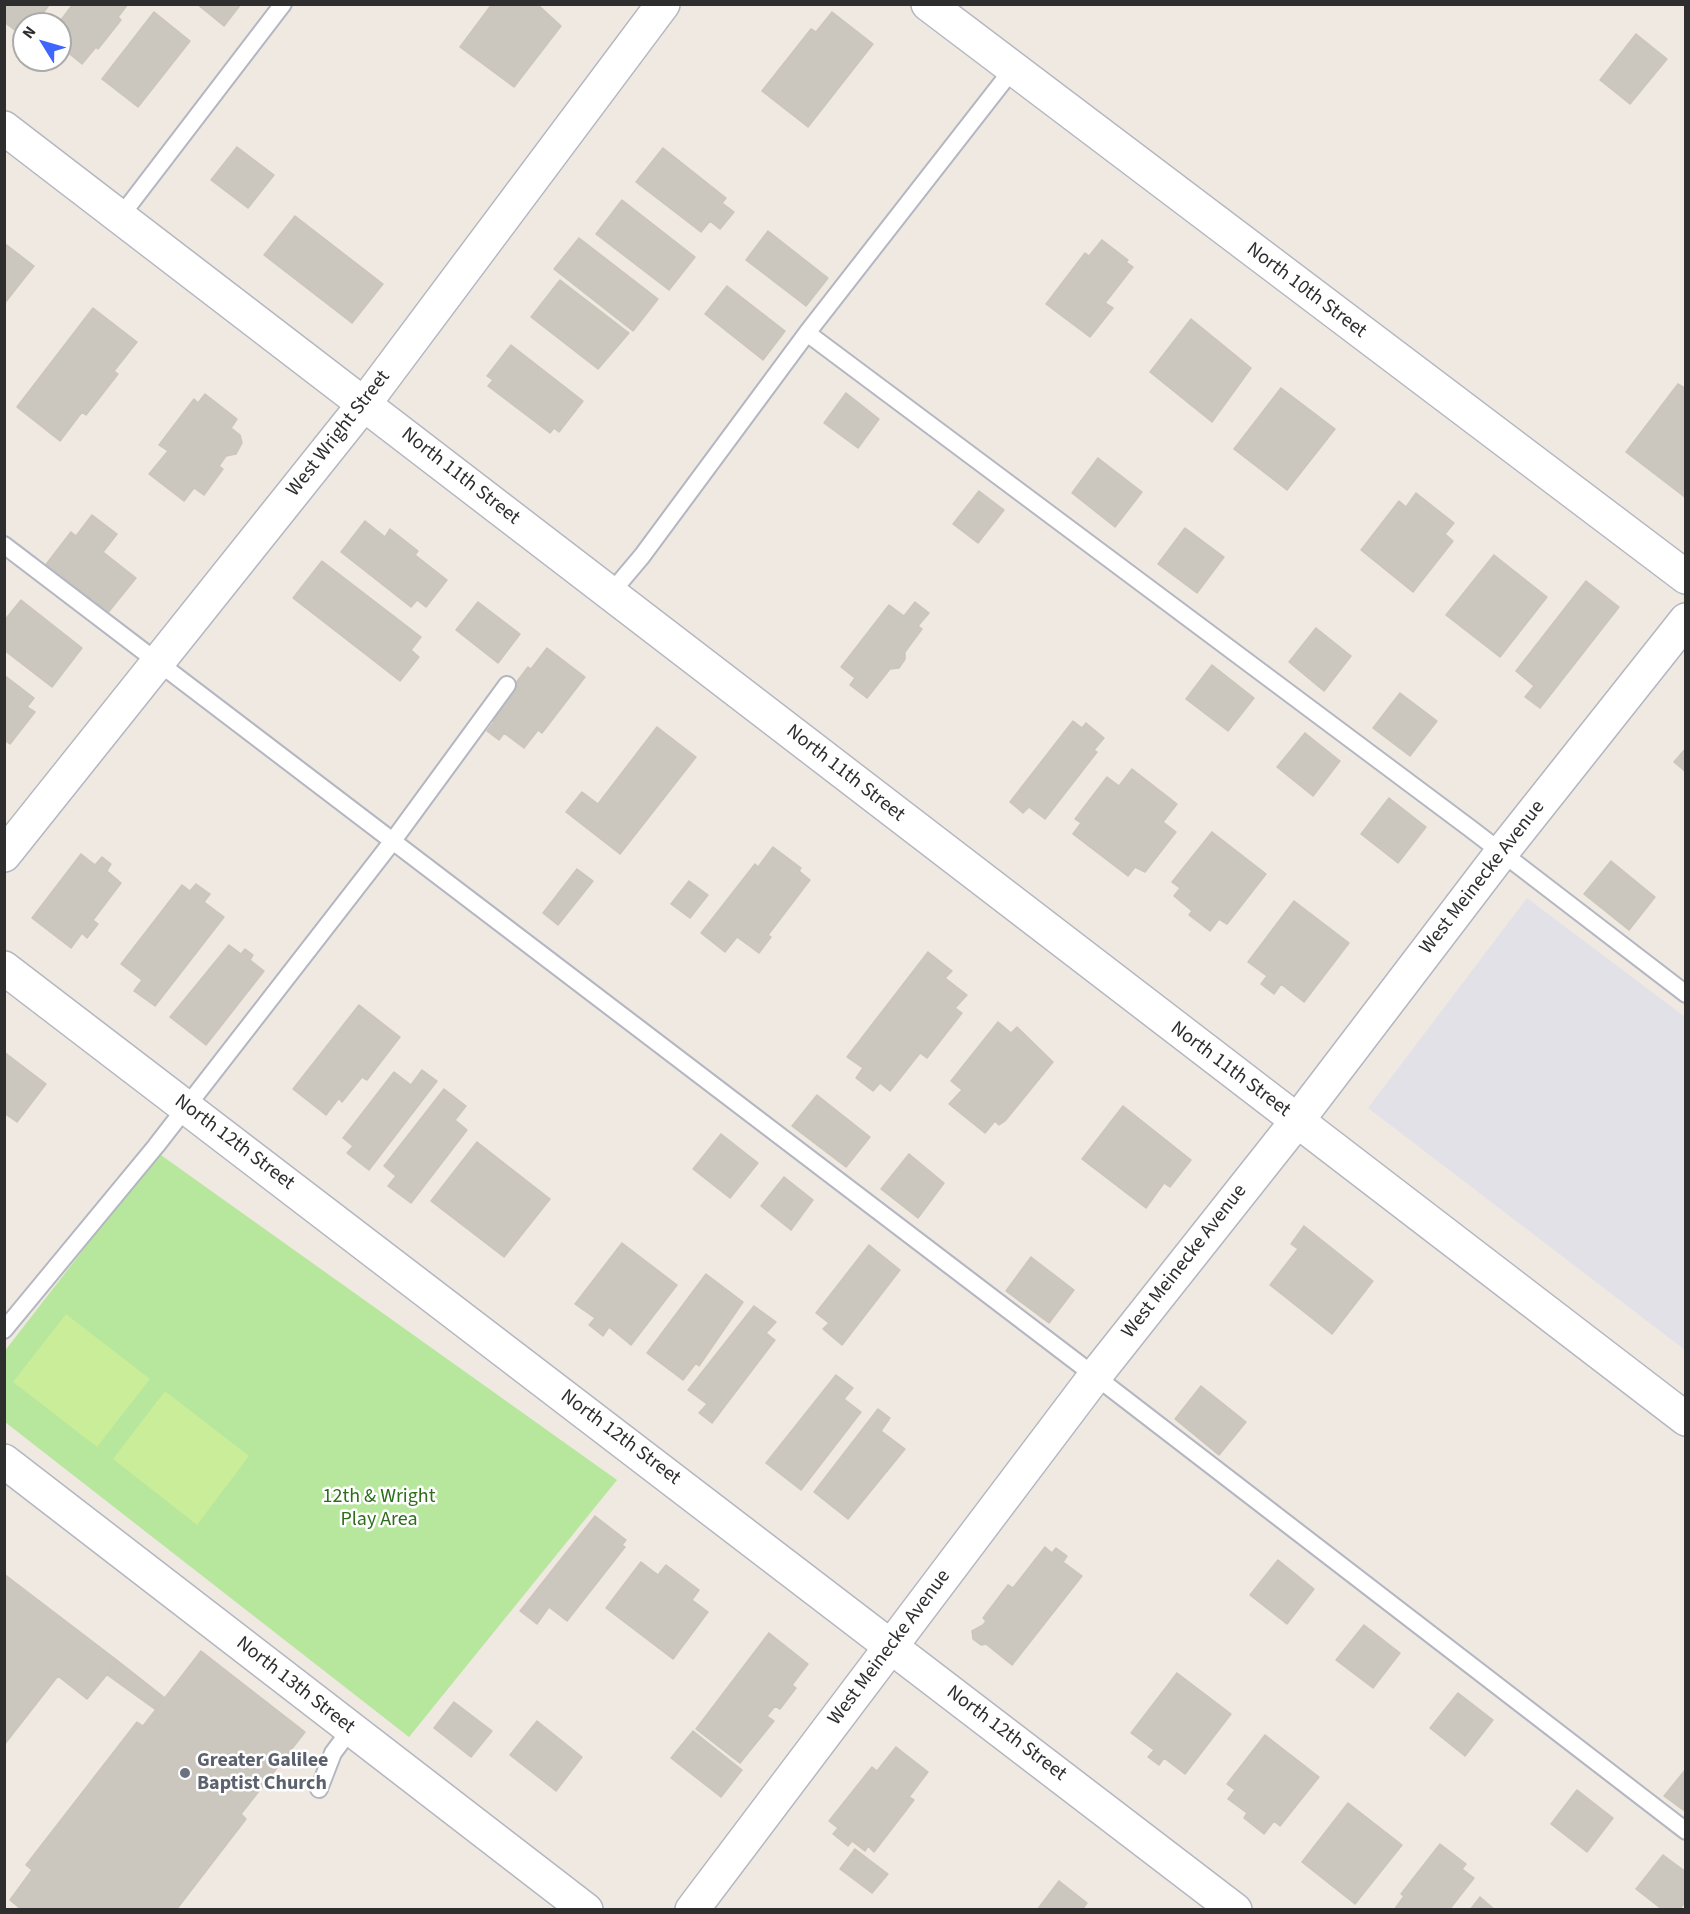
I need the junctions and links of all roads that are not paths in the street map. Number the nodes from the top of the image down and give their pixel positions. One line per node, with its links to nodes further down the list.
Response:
1 (283, 4): 6 (lane)
2 (663, 4): 8 (street, West Wright Street)
3 (928, 4): 4 (street, North 10th Street)
4 (1012, 70): 7 (lane); 10 (street, North 10th Street)
5 (4, 128): 6 (street, North 11th Street)
6 (120, 217): 8 (street, North 11th Street)
7 (807, 333): 11 (lane); 16 (lane)
8 (364, 404): 11 (street, North 11th Street); 13 (street, West Wright Street)
9 (4, 545): 13 (lane)
10 (1686, 577)
11 (610, 594): 21 (street, North 11th Street)
12 (1686, 620): 16 (street, West Meinecke Avenue)
13 (159, 661): 15 (lane); 17 (street, West Wright Street)
14 (507, 685): 15 (lane)
15 (392, 842): 20 (lane); 23 (lane)
16 (1503, 852): 19 (lane); 21 (street, West Meinecke Avenue)
17 (4, 855)
18 (4, 968): 20 (street, North 12th Street)
19 (1686, 994)
20 (186, 1107): 22 (lane); 26 (street, North 12th Street)
21 (1297, 1121): 23 (street, West Meinecke Avenue); 24 (street, North 11th Street)
22 (4, 1330)
23 (1095, 1376): 26 (street, West Meinecke Avenue); 29 (lane)
24 (1686, 1419)
25 (4, 1461): 27 (street, North 13th Street)
26 (891, 1647): 31 (street, West Meinecke Avenue); 32 (street, North 12th Street)
27 (351, 1729): 28 (lane); 30 (street, North 13th Street)
28 (319, 1789)
29 (1686, 1831)
30 (586, 1910)
31 (692, 1910)
32 (1235, 1910)

